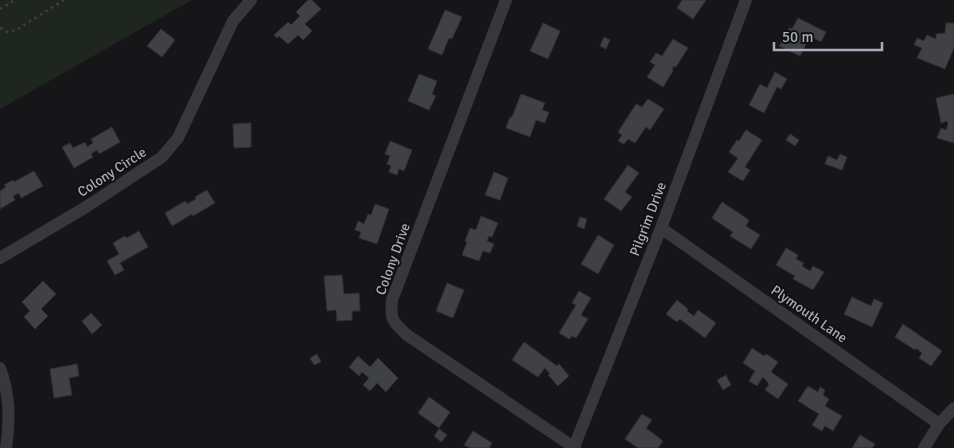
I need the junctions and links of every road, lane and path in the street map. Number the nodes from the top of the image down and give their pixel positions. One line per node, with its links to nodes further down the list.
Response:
1 (15, 0): 6 (path)
2 (64, 0): 7 (path)
3 (252, 0): 9 (street, Colony Circle)
4 (506, 0): 14 (street, Colony Drive)
5 (746, 0): 8 (street, Pilgrim Drive)
6 (0, 8)
7 (0, 28)
8 (661, 228): 12 (street, Plymouth Lane); 14 (street, Pilgrim Drive)
9 (0, 258)
10 (0, 368): 13 (street)
11 (954, 408): 12 (street)
12 (939, 424): 15 (street)
13 (6, 448)
14 (574, 448)
15 (924, 448)

